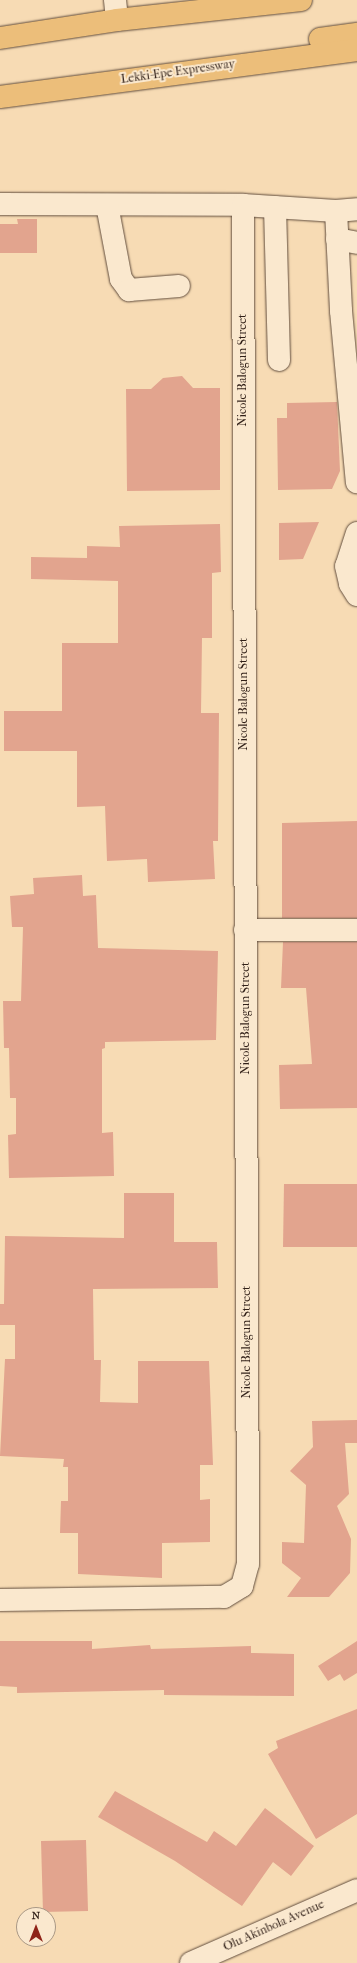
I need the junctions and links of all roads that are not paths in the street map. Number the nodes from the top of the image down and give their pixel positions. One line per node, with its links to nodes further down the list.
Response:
1 (301, 0): 2 (highway)
2 (116, 10): 4 (highway)
3 (357, 34): 6 (highway)
4 (0, 38)
5 (357, 51): 6 (highway, Lekki-Epe Expressway)
6 (164, 74): 7 (highway, Lekki-Epe Expressway)
7 (0, 96)
8 (0, 204): 9 (street)
9 (107, 205): 10 (street); 14 (street)
10 (243, 205): 11 (street); 19 (street, Nicole Balogun Street)
11 (275, 207): 12 (street); 15 (street)
12 (346, 210): 13 (street)
13 (347, 241): 16 (street)
14 (180, 286)
15 (279, 360)
16 (357, 482)
17 (357, 533): 18 (street)
18 (357, 595)
19 (245, 930): 20 (street); 21 (street, Nicole Balogun Street)
20 (357, 930)
21 (0, 1600)
22 (357, 1890): 23 (street, Olu Akinbola Avenue)
23 (191, 1963)

